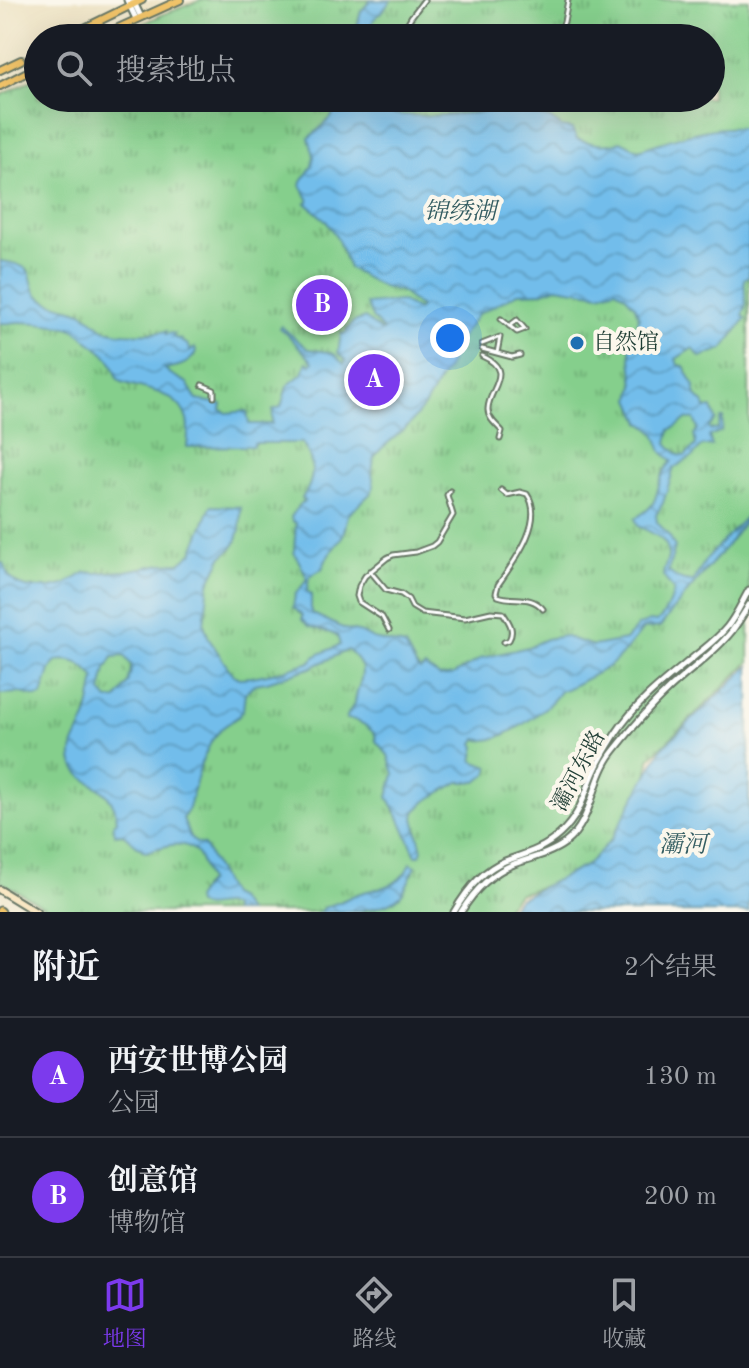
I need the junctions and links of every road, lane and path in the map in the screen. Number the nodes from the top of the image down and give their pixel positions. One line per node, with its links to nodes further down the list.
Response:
1 (180, 0): 5 (main road)
2 (424, 0): 8 (street)
3 (568, 0): 9 (street)
4 (133, 2): 5 (street); 6 (main road)
5 (139, 18): 7 (main road)
6 (91, 24)
7 (126, 24)
8 (407, 24)
9 (563, 24)
10 (21, 60): 11 (main road)
11 (0, 70)
12 (24, 74): 13 (main road)
13 (0, 86)
14 (501, 319): 15 (street)
15 (509, 326)
16 (482, 344): 18 (street)
17 (482, 349): 18 (street)
18 (497, 353): 19 (street)
19 (520, 355)
20 (482, 356): 23 (street)
21 (202, 385): 22 (street)
22 (214, 397)
23 (500, 439)
24 (501, 490): 29 (street)
25 (450, 491): 26 (street)
26 (370, 571): 31 (street); 32 (street)
27 (749, 590): 30 (street, 灞河东路)
28 (749, 605): 30 (street, 灞河东路)
29 (543, 609)
30 (739, 614): 35 (street, 灞河东路); 36 (street, 灞河东路)
31 (389, 630)
32 (504, 642)
33 (0, 890): 34 (main road)
34 (36, 912)
35 (454, 912)
36 (461, 912)

